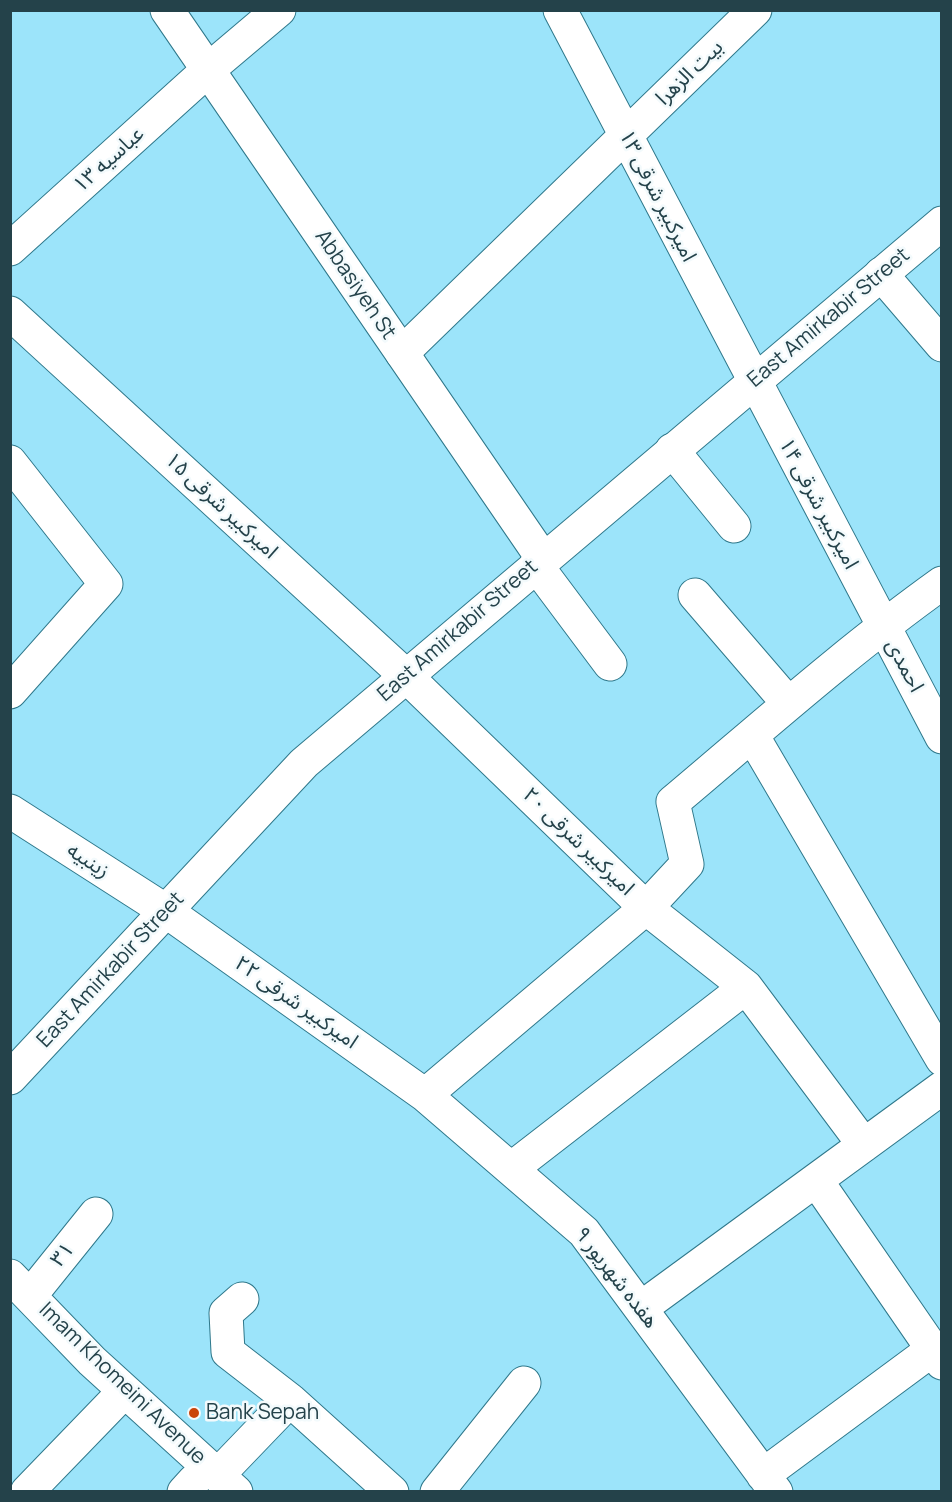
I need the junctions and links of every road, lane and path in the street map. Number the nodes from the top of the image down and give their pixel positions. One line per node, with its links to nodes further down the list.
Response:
1 (167, 10): 5 (street, Abbasiyeh St)
2 (279, 10): 5 (street, عباسیه ۱۳)
3 (754, 10): 6 (street, بیت الزهرا)
4 (562, 11): 6 (street, امیرکبیر شرقی ۱۳)
5 (208, 70): 8 (street, عباسیه ۱۳); 13 (street, Abbasiyeh St)
6 (625, 136): 13 (street, بیت الزهرا); 14 (street, امیرکبیر شرقی ۱۳)
7 (942, 223): 9 (street, East Amirkabir Street)
8 (10, 249)
9 (881, 274): 12 (street); 14 (street, East Amirkabir Street)
10 (10, 313): 11 (street, امیرکبیر شرقی ۱۵)
11 (23, 343): 23 (street, امیرکبیر شرقی ۱۵)
12 (942, 345)
13 (402, 353): 18 (street, Abbasiyeh St)
14 (753, 382): 15 (street, East Amirkabir Street); 21 (street, امیرکبیر شرقی ۱۴)
15 (672, 450): 17 (street); 18 (street, East Amirkabir Street)
16 (10, 462): 24 (street)
17 (734, 525)
18 (539, 562): 22 (street, Abbasiyeh St); 23 (street, East Amirkabir Street)
19 (942, 583): 21 (street)
20 (695, 595): 25 (street)
21 (882, 626): 25 (street); 27 (street, احمدی)
22 (610, 664)
23 (406, 676): 29 (street, امیرکبیر شرقی ۲۰); 30 (street, East Amirkabir Street)
24 (10, 692)
25 (788, 703): 26 (street)
26 (752, 735): 29 (street); 32 (street)
27 (942, 737)
28 (10, 810): 30 (street, زینبیه)
29 (646, 908): 31 (street); 35 (street, امیرکبیر شرقی ۲۰)
30 (166, 911): 33 (street, East Amirkabir Street); 35 (street, امیرکبیر شرقی ۲۲)
31 (746, 987): 36 (street); 37 (street)
32 (942, 1059)
33 (10, 1078)
34 (942, 1088): 36 (street)
35 (425, 1095): 37 (street, هفده شهریور ۹)
36 (864, 1145): 38 (street)
37 (511, 1169): 42 (street, هفده شهریور ۹)
38 (816, 1180): 42 (street); 43 (street)
39 (96, 1214): 40 (street, ۳۱)
40 (17, 1292): 46 (street, Imam Khomeini Avenue); 48 (street, Imam Khomeini Avenue)
41 (242, 1299): 45 (street)
42 (640, 1308): 47 (street, هفده شهریور ۹)
43 (937, 1356): 47 (street)
44 (524, 1383): 51 (street)
45 (290, 1400): 48 (street); 50 (street)
46 (113, 1403): 48 (street, Imam Khomeini Avenue); 49 (street)
47 (769, 1483)
48 (207, 1486)
49 (27, 1491)
50 (392, 1491)
51 (437, 1491)

